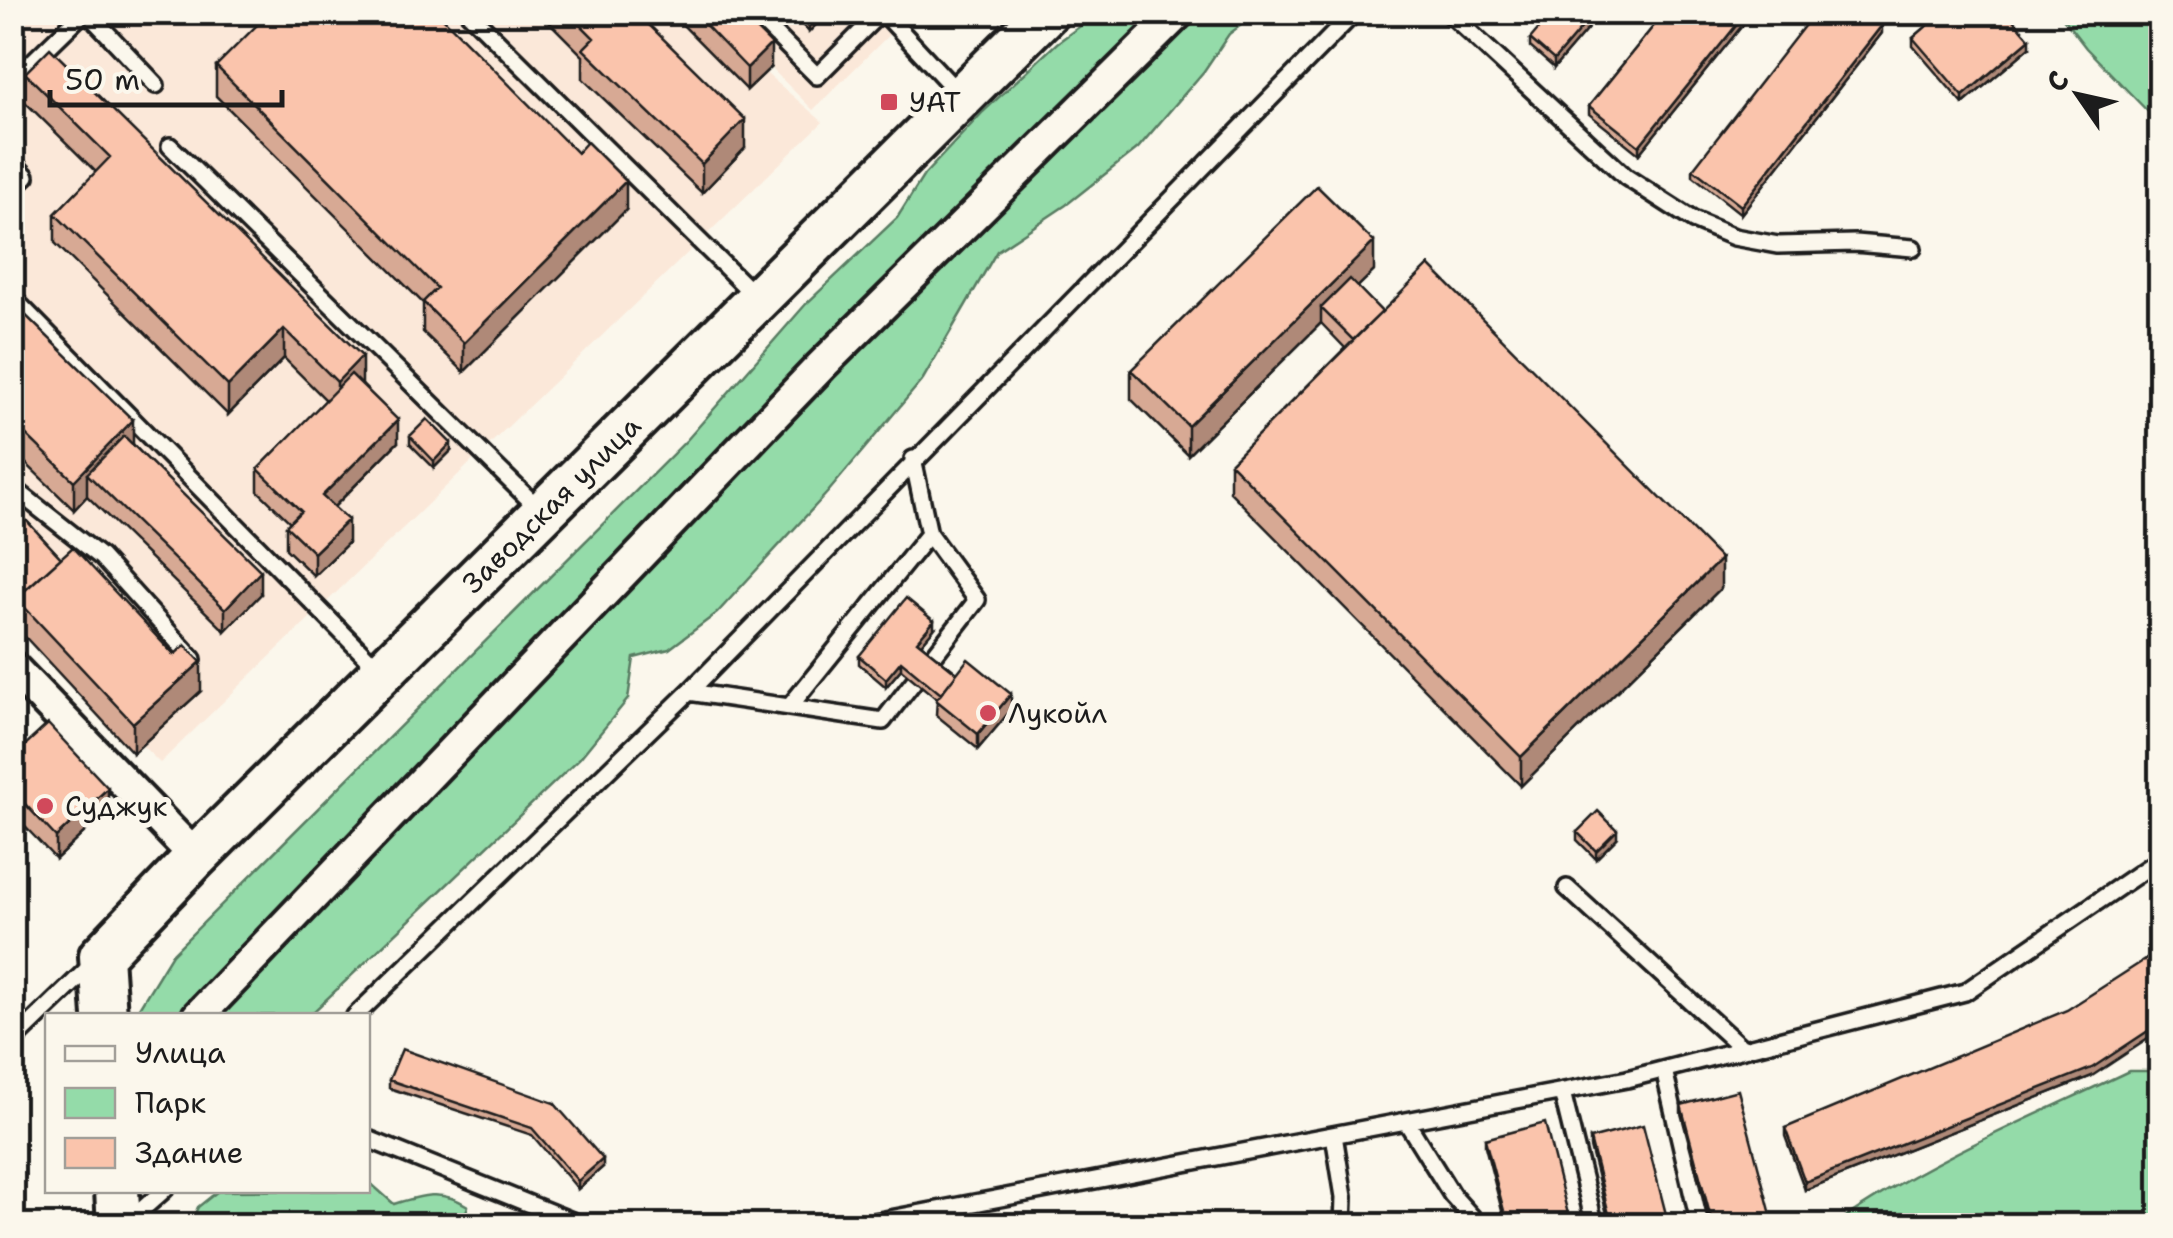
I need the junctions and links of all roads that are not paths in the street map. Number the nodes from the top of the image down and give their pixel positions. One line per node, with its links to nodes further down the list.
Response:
1 (86, 12): 9 (lane); 10 (lane)
2 (468, 12): 17 (lane)
3 (753, 12): 4 (lane)
4 (882, 12): 11 (lane)
5 (1047, 12): 11 (main road, Заводская улица)
6 (1179, 12): 32 (street)
7 (1355, 12): 18 (lane)
8 (1448, 12): 15 (lane)
9 (12, 82)
10 (156, 85)
11 (961, 96): 17 (main road, Заводская улица)
12 (170, 146): 20 (lane)
13 (12, 162): 14 (lane)
14 (12, 189)
15 (1912, 248)
16 (12, 297): 24 (lane)
17 (759, 300): 20 (main road, Заводская улица)
18 (914, 459): 21 (lane); 25 (lane)
19 (12, 487): 22 (lane)
20 (543, 513): 24 (main road, Заводская улица)
21 (929, 534): 26 (lane); 26 (lane)
22 (193, 659)
23 (12, 667): 27 (street)
24 (382, 673): 27 (main road, Заводская улица)
25 (688, 692): 26 (lane); 33 (lane)
26 (790, 706)
27 (196, 858): 30 (main road, Заводская улица)
28 (2160, 859): 35 (lane)
29 (1567, 888): 35 (lane)
30 (101, 956): 31 (main road); 34 (lane)
31 (106, 1013)
32 (201, 1013)
33 (358, 1013)
34 (12, 1042)
35 (1743, 1049): 36 (lane)
36 (1664, 1070): 37 (lane); 49 (lane)
37 (1562, 1092): 38 (lane); 48 (lane)
38 (1406, 1121): 39 (lane); 47 (lane)
39 (1334, 1134): 45 (lane); 46 (lane)
40 (370, 1140): 44 (lane)
41 (117, 1193): 43 (main road)
42 (160, 1193): 43 (lane)
43 (121, 1226)
44 (584, 1226)
45 (853, 1226)
46 (1343, 1226)
47 (1480, 1226)
48 (1594, 1226)
49 (1700, 1226)

